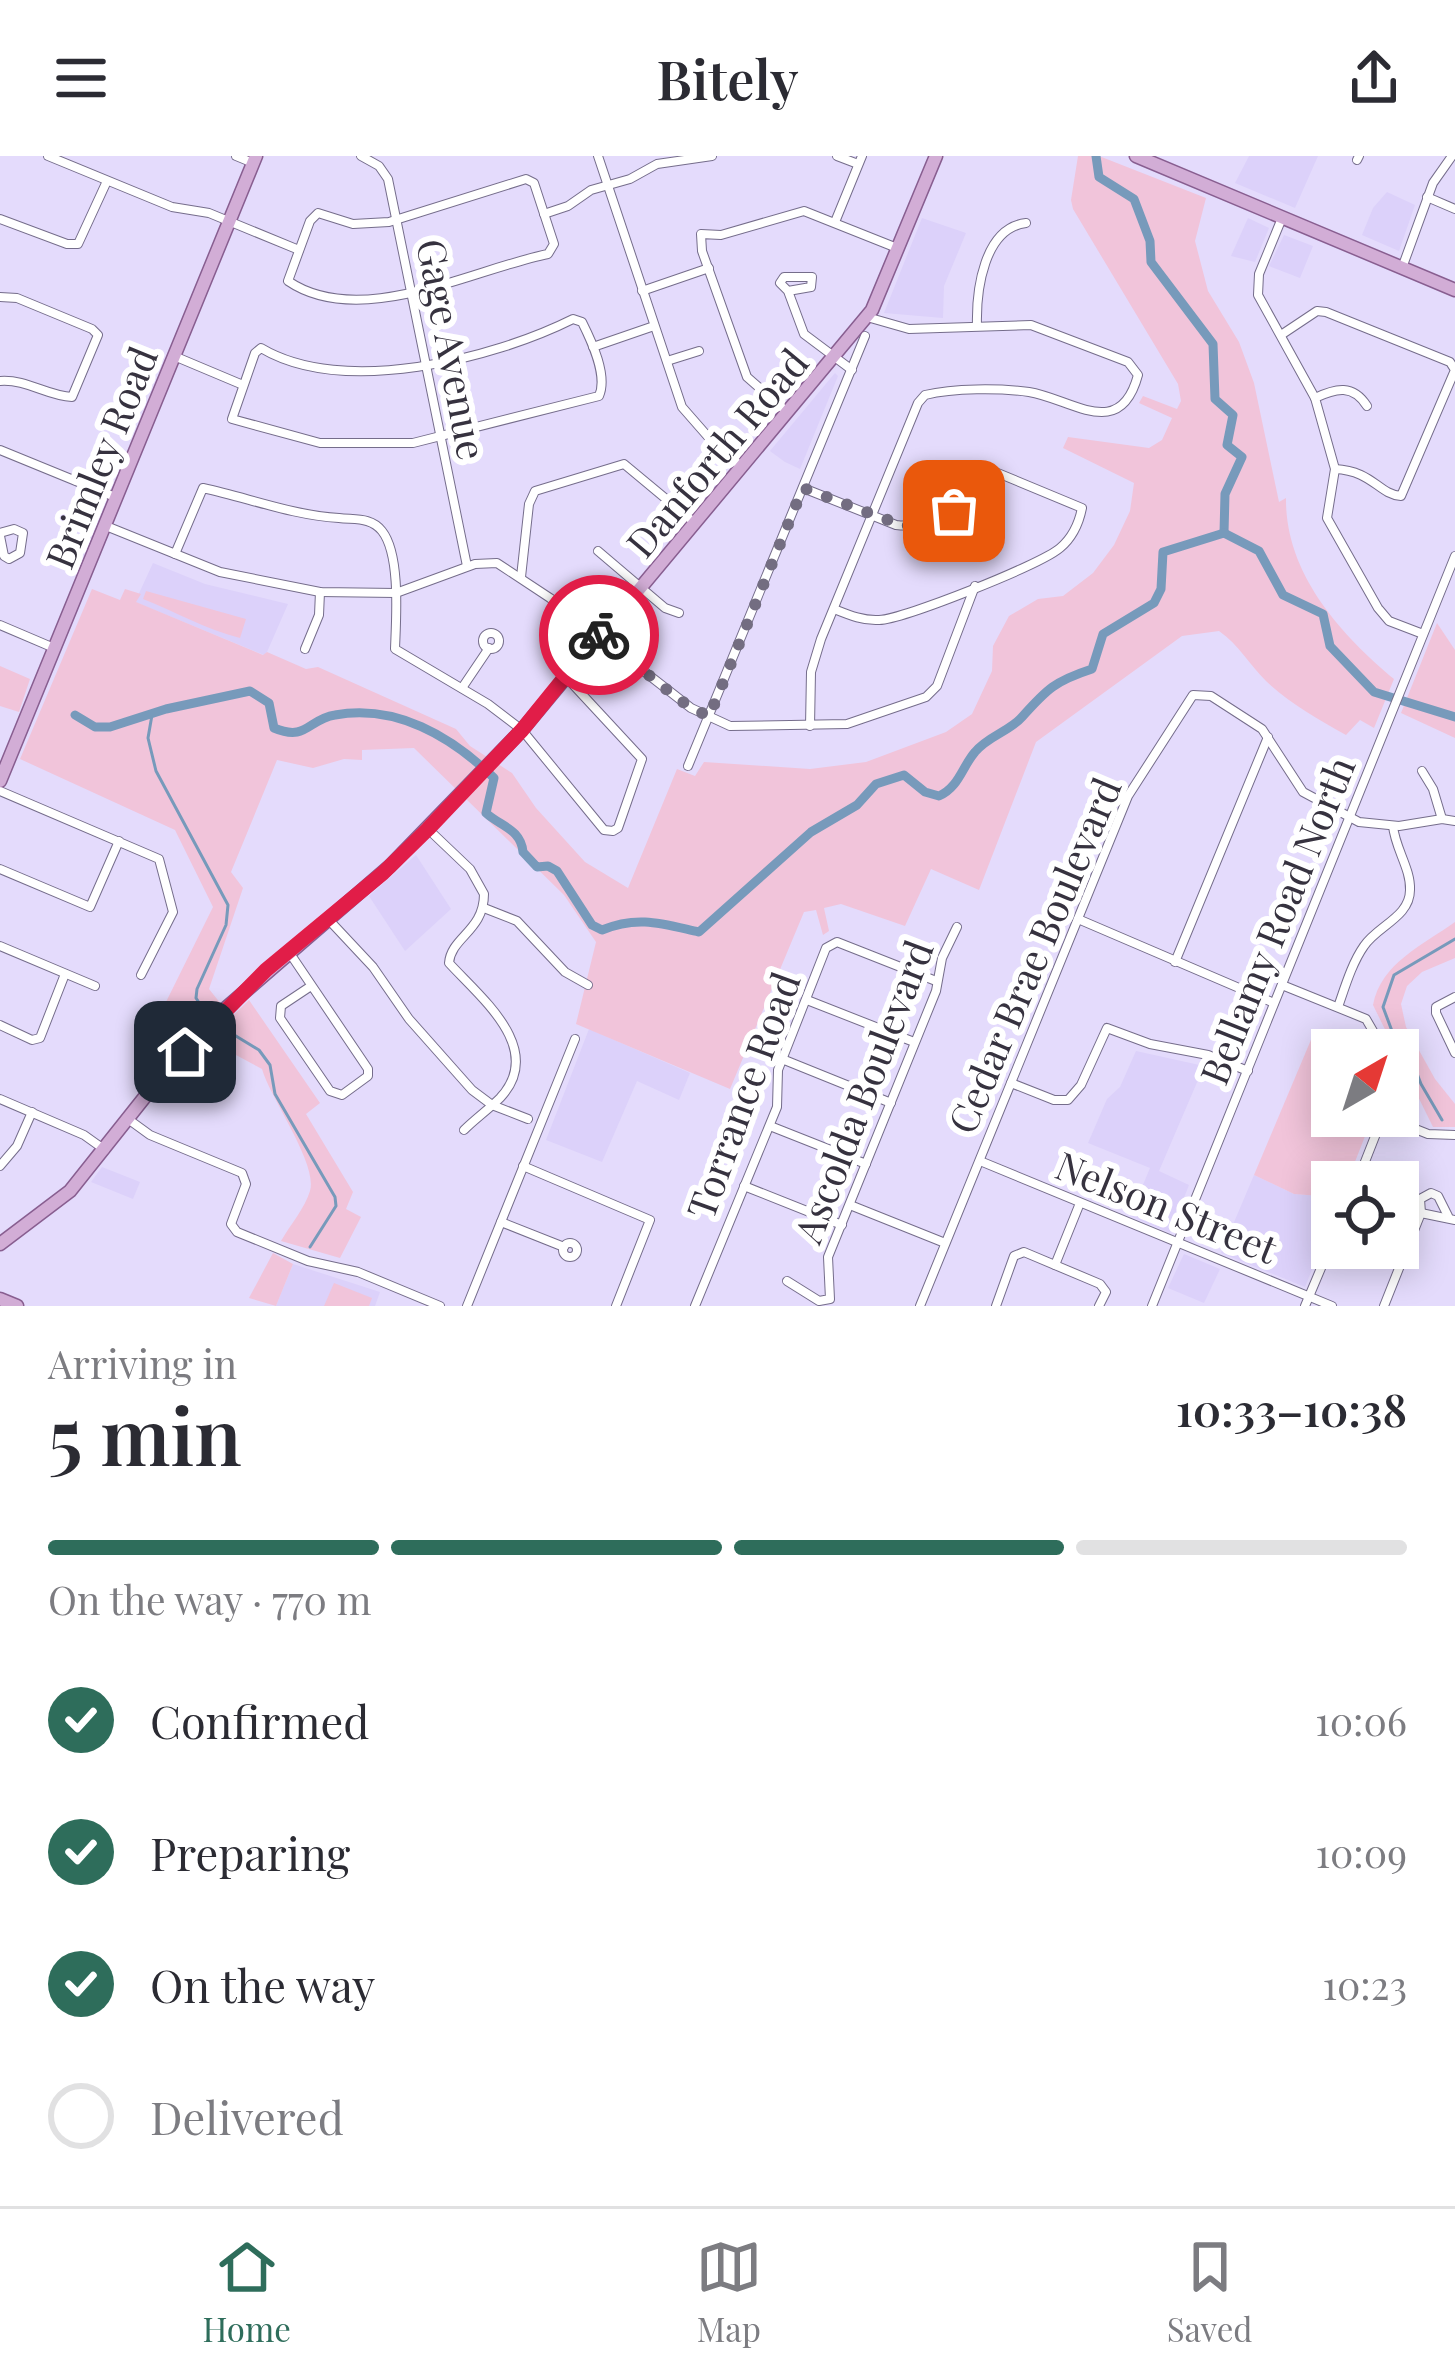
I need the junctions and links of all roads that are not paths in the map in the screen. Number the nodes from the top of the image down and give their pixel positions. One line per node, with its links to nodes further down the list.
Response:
1 (48, 156): 13 (street)
2 (236, 156): 11 (street)
3 (361, 156): 21 (street, Gage Avenue)
4 (598, 156): 14 (street)
5 (712, 156): 10 (street)
6 (838, 156): 12 (street)
7 (936, 156): 24 (main road, Danforth Road)
8 (1136, 156): 18 (main road)
9 (1451, 156): 15 (street)
10 (672, 158): 14 (street)
11 (254, 160): 20 (main road, Brimley Road)
12 (860, 160): 22 (street)
13 (107, 181): 19 (street); 20 (street)
14 (609, 186): 17 (street); 29 (street)
15 (1427, 197): 16 (street); 27 (street)
16 (1455, 208)
17 (544, 214): 21 (street); 31 (street)
18 (1282, 218): 27 (main road); 36 (street)
19 (0, 219)
20 (230, 221): 25 (street); 40 (main road, Brimley Road)
21 (397, 221): 25 (street); 31 (street, Gage Avenue)
22 (836, 222): 24 (street); 26 (street)
23 (1026, 223): 35 (street)
24 (898, 249): 33 (main road, Danforth Road)
25 (299, 250): 31 (street)
26 (709, 268): 29 (street); 49 (street)
27 (1402, 268): 28 (main road)
28 (1455, 290)
29 (642, 291): 34 (street)
30 (788, 291): 41 (street)
31 (411, 293): 43 (street, Gage Avenue)
32 (0, 297): 45 (street)
33 (869, 314): 35 (street); 41 (main road, Danforth Road)
34 (654, 326): 38 (street); 42 (street)
35 (977, 326): 56 (street)
36 (1280, 335): 47 (street); 53 (street)
37 (865, 336): 44 (street)
38 (593, 347): 43 (street); 50 (street)
39 (699, 351): 42 (street)
40 (174, 356): 46 (street); 55 (main road, Brimley Road)
41 (833, 358): 44 (street); 49 (main road, Danforth Road)
42 (667, 361): 52 (street)
43 (426, 365): 46 (street); 50 (street, Gage Avenue)
44 (852, 370): 54 (street)
45 (0, 381)
46 (243, 385): 50 (street)
47 (1315, 398): 48 (street); 53 (street)
48 (1367, 406)
49 (788, 412): 52 (main road, Danforth Road)
50 (440, 438): 62 (street, Gage Avenue)
51 (0, 450): 55 (street)
52 (743, 468): 57 (main road, Danforth Road)
53 (1335, 469): 71 (street)
54 (803, 488): 56 (street); 78 (street)
55 (116, 497): 58 (main road, Brimley Road)
56 (872, 515): 64 (street); 68 (street)
57 (696, 524): 63 (street); 65 (main road, Danforth Road)
58 (104, 526): 60 (street); 73 (main road, Brimley Road)
59 (598, 551): 65 (street)
60 (175, 555): 66 (street); 67 (street)
61 (1455, 556): 71 (street, Bellamy Road North)
62 (467, 566): 63 (street); 67 (street)
63 (521, 577): 72 (street)
64 (975, 586): 68 (street); 79 (street)
65 (642, 587): 69 (street); 72 (main road, Danforth Road)
66 (320, 592): 67 (street); 75 (street)
67 (395, 593): 77 (street)
68 (834, 609): 79 (street)
69 (679, 613)
70 (0, 625): 73 (street)
71 (1423, 634): 86 (street, Bellamy Road North)
72 (599, 635): 76 (main road, Danforth Road); 78 (street)
73 (54, 648): 84 (main road, Brimley Road)
74 (489, 648): 77 (street)
75 (305, 649)
76 (565, 676): 80 (main road, Danforth Road); 80 (street)
77 (462, 688): 80 (street)
78 (709, 717): 79 (street); 82 (street)
79 (810, 726)
80 (522, 730): 90 (main road, Danforth Road)
81 (1269, 736): 86 (street, Cedar Brae Boulevard); 95 (street, Cedar Brae Boulevard); 99 (street)
82 (688, 766)
83 (1421, 771): 87 (street)
84 (1, 774)
85 (0, 791): 91 (street)
86 (1350, 815): 89 (street, Cedar Brae Boulevard); 104 (street, Bellamy Road North)
87 (1442, 819): 88 (street); 89 (street)
88 (1455, 821)
89 (1394, 826): 110 (street)
90 (428, 829): 93 (street); 94 (main road, Danforth Road)
91 (119, 841): 92 (street); 101 (street)
92 (0, 869)
93 (484, 908): 103 (street); 121 (street)
94 (328, 919): 98 (main road, Danforth Road); 121 (street)
95 (1078, 919): 99 (street); 118 (street, Cedar Brae Boulevard)
96 (957, 927): 102 (street, Ascolda Boulevard)
97 (0, 946): 100 (street)
98 (289, 951): 106 (street); 123 (main road, Danforth Road)
99 (1175, 962): 109 (street)
100 (65, 974): 105 (street); 111 (street)
101 (141, 975)
102 (936, 981): 108 (street, Torrance Road); 114 (street, Ascolda Boulevard)
103 (588, 985)
104 (1282, 985): 109 (street, Bellamy Road North); 110 (street)
105 (95, 986)
106 (311, 986): 106 (street)
107 (1455, 998): 115 (street)
108 (806, 1000): 114 (street); 116 (street, Torrance Road)
109 (1274, 1003): 117 (street, Bellamy Road North)
110 (1338, 1007): 112 (street)
111 (0, 1025)
112 (1374, 1029)
113 (575, 1040): 133 (street)
114 (914, 1042): 120 (street, Ascolda Boulevard)
115 (1455, 1053)
116 (782, 1059): 120 (street); 125 (street, Torrance Road)
117 (1247, 1071): 118 (street); 142 (street, Bellamy Road North)
118 (1011, 1083): 130 (street, Cedar Brae Boulevard)
119 (0, 1099): 122 (street)
120 (891, 1103): 131 (street, Ascolda Boulevard)
121 (491, 1105): 124 (street); 126 (street)
122 (32, 1112): 129 (street); 132 (street)
123 (128, 1119): 129 (main road, Danforth Road); 151 (street)
124 (528, 1119)
125 (770, 1126): 131 (street); 134 (street, Torrance Road)
126 (464, 1130)
127 (1419, 1130): 128 (street)
128 (1455, 1136)
129 (105, 1150): 143 (main road, Danforth Road)
130 (980, 1161): 135 (street, Nelson Street); 141 (street, Cedar Brae Boulevard)
131 (866, 1164): 136 (street, Ascolda Boulevard)
132 (0, 1166)
133 (523, 1166): 139 (street); 153 (street)
134 (744, 1186): 140 (street); 154 (street, Torrance Road)
135 (1080, 1203): 142 (street, Nelson Street); 145 (street)
136 (850, 1205): 140 (street, Ascolda Boulevard); 141 (street)
137 (1421, 1213): 138 (street); 138 (street); 160 (street)
138 (1452, 1218)
139 (501, 1222): 144 (street); 152 (street)
140 (842, 1225): 147 (street, Ascolda Boulevard)
141 (946, 1243): 155 (street, Cedar Brae Boulevard)
142 (1178, 1243): 149 (street, Nelson Street); 158 (street, Bellamy Road North)
143 (0, 1244)
144 (564, 1247)
145 (1054, 1265): 156 (street); 157 (street)
146 (1321, 1269): 149 (street)
147 (787, 1281)
148 (0, 1299): 150 (main road)
149 (1307, 1301): 159 (street, Nelson Street)
150 (16, 1306)
151 (440, 1306)
152 (467, 1306)
153 (616, 1306)
154 (695, 1306)
155 (920, 1306)
156 (996, 1306)
157 (1100, 1306)
158 (1152, 1306)
159 (1332, 1306)
160 (1384, 1306)

